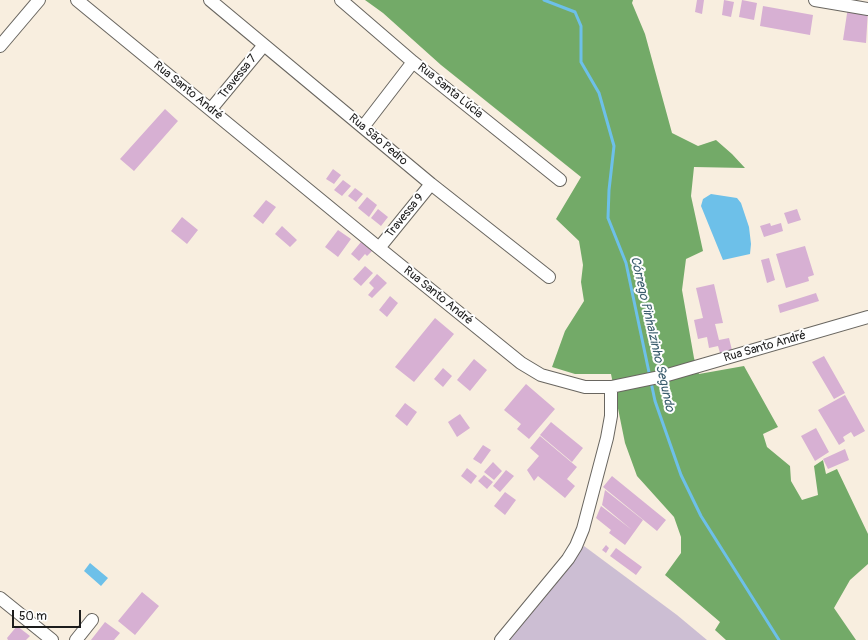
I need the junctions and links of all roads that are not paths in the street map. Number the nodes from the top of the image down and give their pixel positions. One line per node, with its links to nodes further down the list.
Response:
1 (39, 0): 8 (street)
2 (77, 0): 10 (street, Rua Santo André)
3 (210, 0): 7 (street, Rua São Pedro)
4 (341, 0): 9 (street, Rua Santa Lúcia)
5 (815, 0): 6 (street)
6 (868, 9)
7 (264, 45): 10 (street, Travessa 7); 11 (street, Rua São Pedro)
8 (0, 46)
9 (413, 62): 11 (street); 12 (street, Rua Santa Lúcia)
10 (212, 109): 14 (street, Rua Santo André)
11 (363, 127): 13 (street, Rua São Pedro)
12 (560, 180)
13 (431, 184): 14 (street, Travessa 9); 15 (street, Rua São Pedro)
14 (379, 248): 17 (street, Rua Santo André)
15 (549, 277)
16 (868, 317): 17 (street, Rua Santo André)
17 (611, 387): 22 (street)
18 (0, 598): 20 (street)
19 (92, 620): 21 (street)
20 (52, 640)
21 (76, 640)
22 (501, 640)

